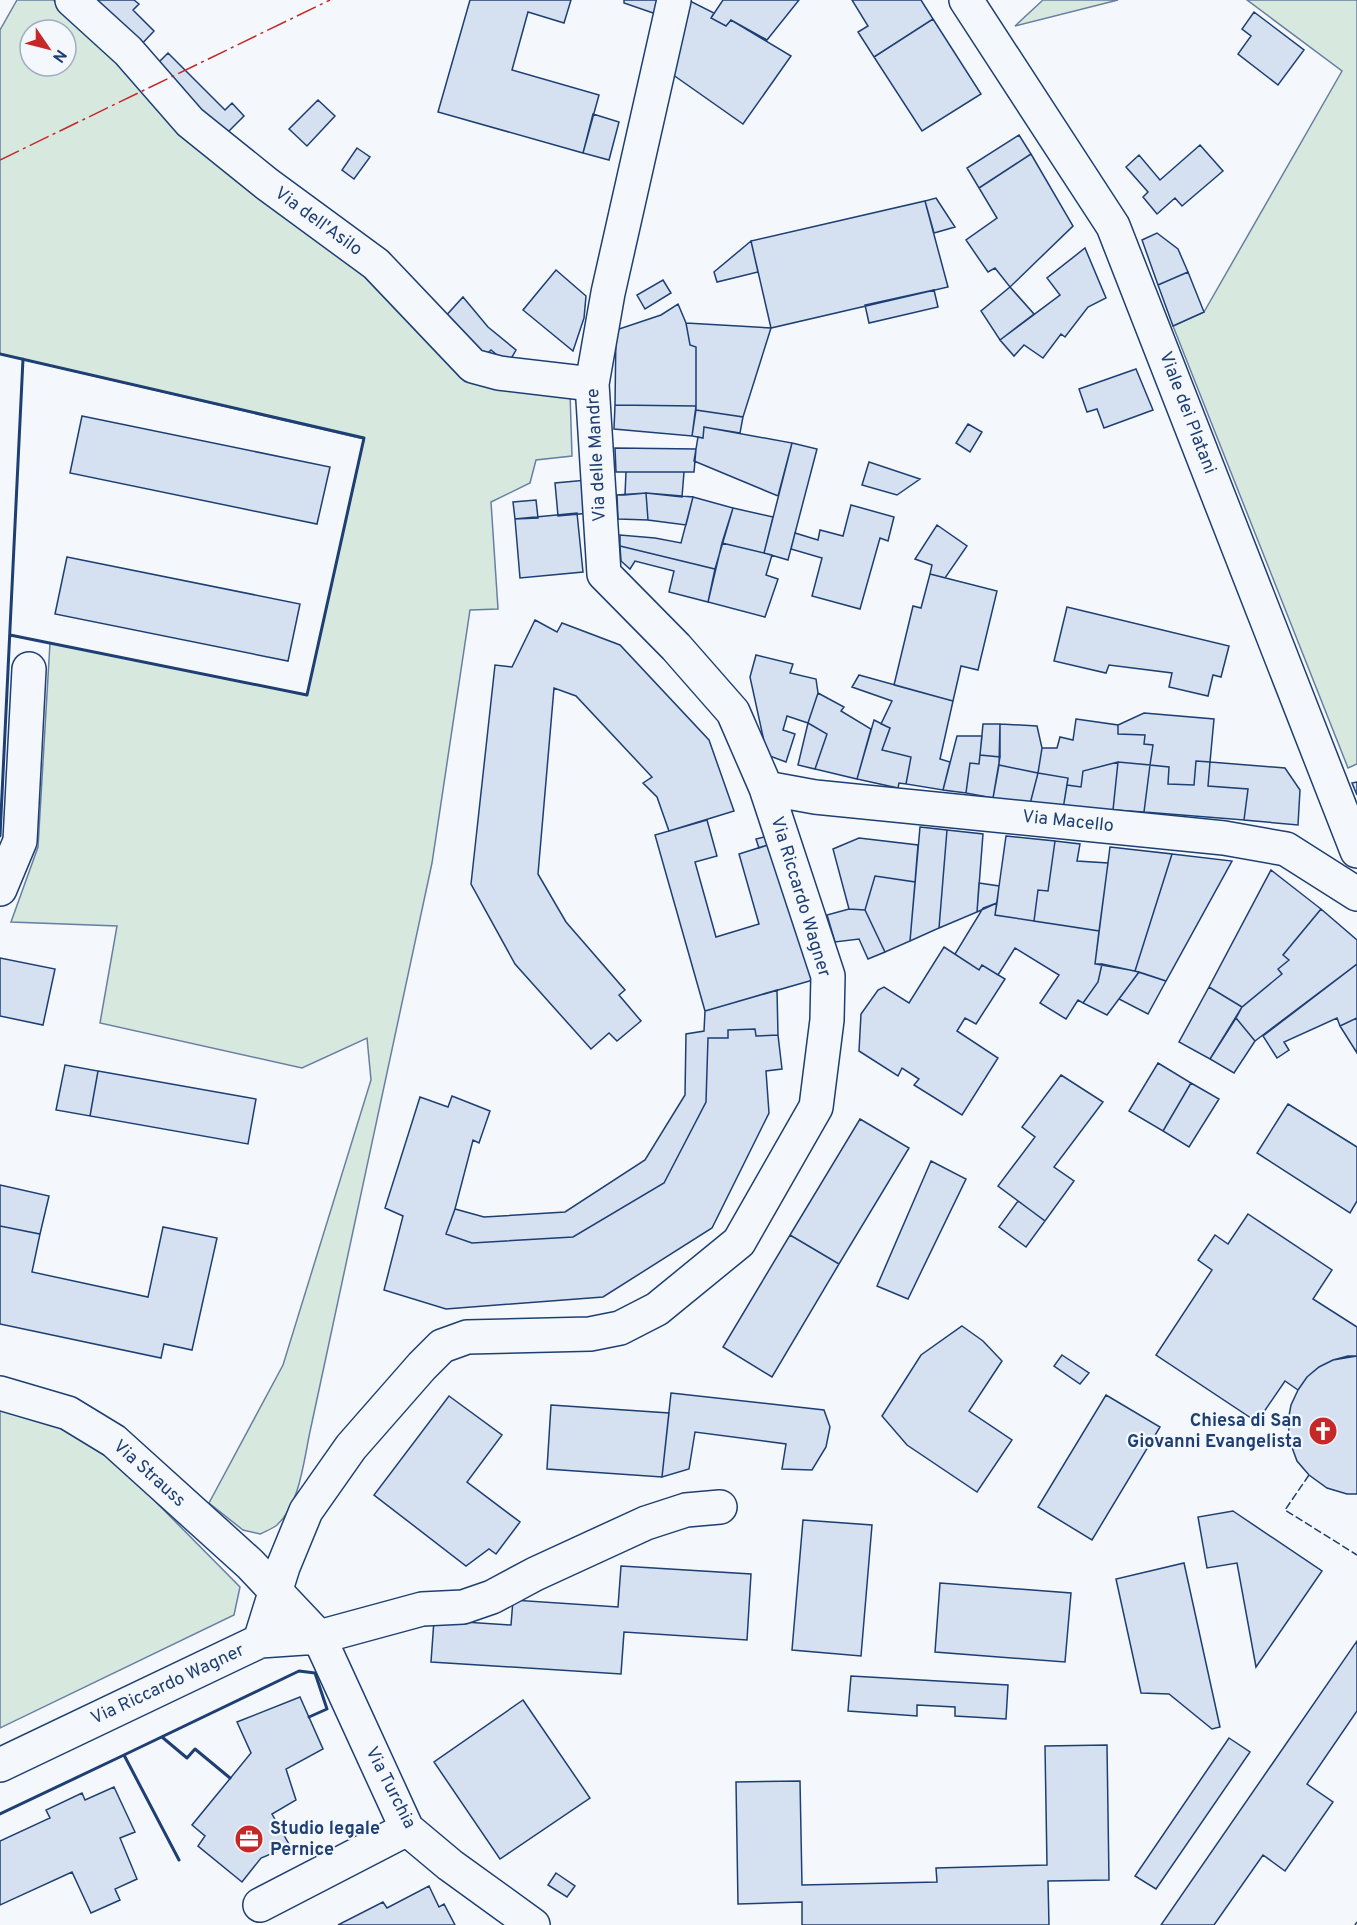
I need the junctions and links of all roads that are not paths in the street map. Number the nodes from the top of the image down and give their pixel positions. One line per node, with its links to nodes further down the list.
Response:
1 (72, 0): 4 (street, Via dell'Asilo)
2 (674, 0): 4 (street, Via delle Mandre)
3 (966, 0): 7 (street, Viale dei Platani)
4 (592, 384): 6 (street, Via delle Mandre)
5 (29, 669): 8 (street)
6 (766, 788): 9 (street, Via Macello); 12 (street, Via Riccardo Wagner)
7 (1357, 851)
8 (0, 889)
9 (1357, 894)
10 (0, 1393): 12 (street, Via Strauss)
11 (720, 1507): 13 (street)
12 (276, 1591): 13 (street, Via Strauss); 14 (street, Via Riccardo Wagner)
13 (319, 1637): 14 (street); 16 (street, Via Turchia)
14 (260, 1641): 15 (street, Via Riccardo Wagner)
15 (0, 1765)
16 (407, 1829): 17 (street); 18 (street, Via Turchia)
17 (260, 1905)
18 (533, 1925)

